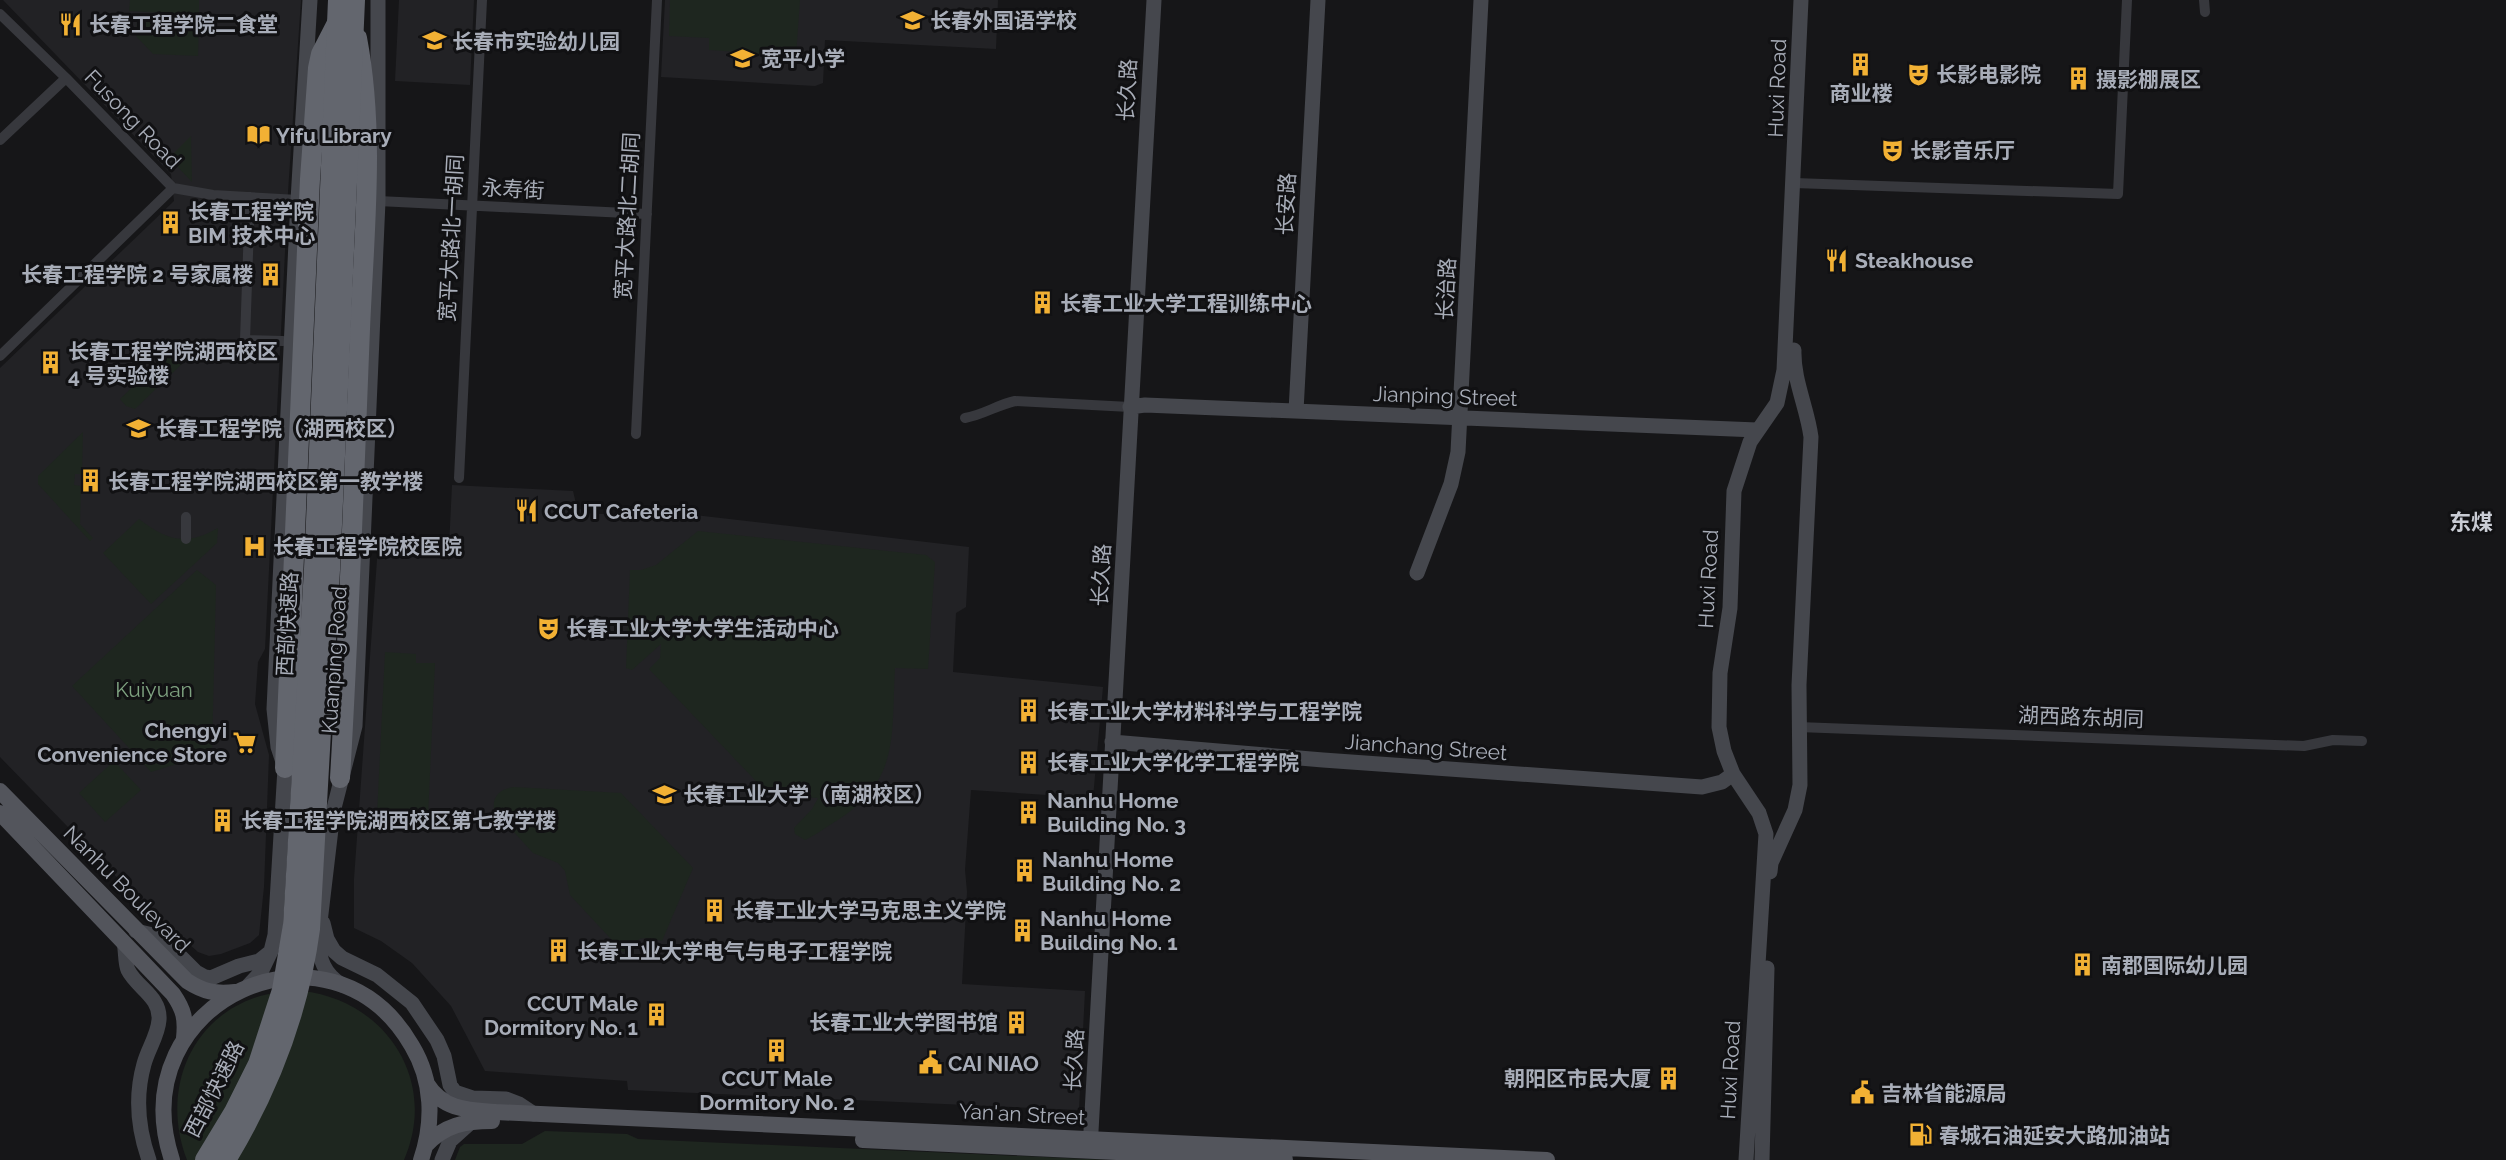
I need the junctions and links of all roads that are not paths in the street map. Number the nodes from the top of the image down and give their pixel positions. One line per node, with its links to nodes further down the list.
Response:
1 (310, 0): 22 (main road)
2 (338, 0): 16 (highway, 西部快速路, bridge)
3 (355, 0): 16 (highway, 西部快速路, bridge)
4 (378, 0): 23 (main road, Kuanping Road)
5 (482, 0): 24 (street, 宽平大路北一胡同)
6 (657, 0): 25 (street, 宽平大路北二胡同)
7 (1154, 0): 28 (main road, 长久路)
8 (1318, 0): 29 (main road, 长安路)
9 (1481, 0): 31 (main road, 长治路)
10 (1801, 0): 19 (main road, Huxi Road)
11 (1811, 0): 19 (main road, Huxi Road)
12 (2127, 0): 19 (street)
13 (2204, 0): 14 (street)
14 (2205, 12)
15 (0, 14): 17 (street, Fusong Road)
16 (346, 24): 43 (highway); 45 (highway, bridge); 61 (highway, 西部快速路, bridge); 62 (highway, 西部快速路, bridge)
17 (66, 78): 18 (street); 20 (street, Fusong Road)
18 (0, 140)
19 (1798, 183): 32 (main road, Huxi Road); 40 (main road, Huxi Road)
20 (172, 188): 21 (street, Fusong Road); 27 (street)
21 (250, 197): 22 (street, Fusong Road); 26 (street)
22 (298, 200): 43 (main road)
23 (378, 201): 24 (street, 永寿街); 45 (main road, Kuanping Road)
24 (472, 206): 25 (street, 永寿街); 34 (street, 宽平大路北一胡同)
25 (647, 214): 33 (street, 宽平大路北二胡同)
26 (283, 341)
27 (0, 356)
28 (1130, 407): 29 (main road, Jianping Street); 30 (street); 42 (main road, 长久路)
29 (1296, 411): 31 (main road, Jianping Street)
30 (965, 418)
31 (1461, 418): 32 (main road, Jianping Street); 39 (main road, 长治路)
32 (1757, 430): 44 (main road, Huxi Road)
33 (636, 434)
34 (459, 478)
35 (130, 480): 36 (street)
36 (150, 482)
37 (186, 517): 38 (street)
38 (186, 539)
39 (1417, 573)
40 (1798, 727): 41 (street, 湖西路东胡同); 67 (main road, Huxi Road)
41 (2362, 741)
42 (1112, 742): 44 (main road, Jianchang Street); 57 (main road, 长久路)
43 (285, 768): 50 (main road)
44 (1733, 774): 66 (main road, Huxi Road)
45 (340, 778): 48 (main road, Kuanping Road)
46 (0, 792): 47 (main road, Nanhu Boulevard)
47 (7, 818): 49 (main road, Nanhu Boulevard)
48 (320, 915): 51 (main road, Kuanping Road); 55 (main road)
49 (130, 937): 50 (main road); 52 (main road, Nanhu Boulevard); 53 (main road, Nanhu Boulevard); 60 (main road)
50 (271, 951): 52 (main road)
51 (344, 987): 52 (main road); 54 (main road)
52 (242, 989): 53 (main road)
53 (184, 1038): 59 (main road)
54 (427, 1084): 55 (main road, Yan'an Street); 58 (main road)
55 (534, 1114): 57 (main road, Yan'an Street)
56 (474, 1121): 57 (main road); 58 (main road); 63 (main road)
57 (1090, 1146): 64 (main road, Yan'an Street); 65 (main road, Yan'an Street)
58 (424, 1153)
59 (168, 1156)
60 (148, 1160)
61 (205, 1160)
62 (226, 1160)
63 (442, 1160)
64 (1285, 1160)
65 (1547, 1160)
66 (1746, 1160)
67 (1762, 1160)

